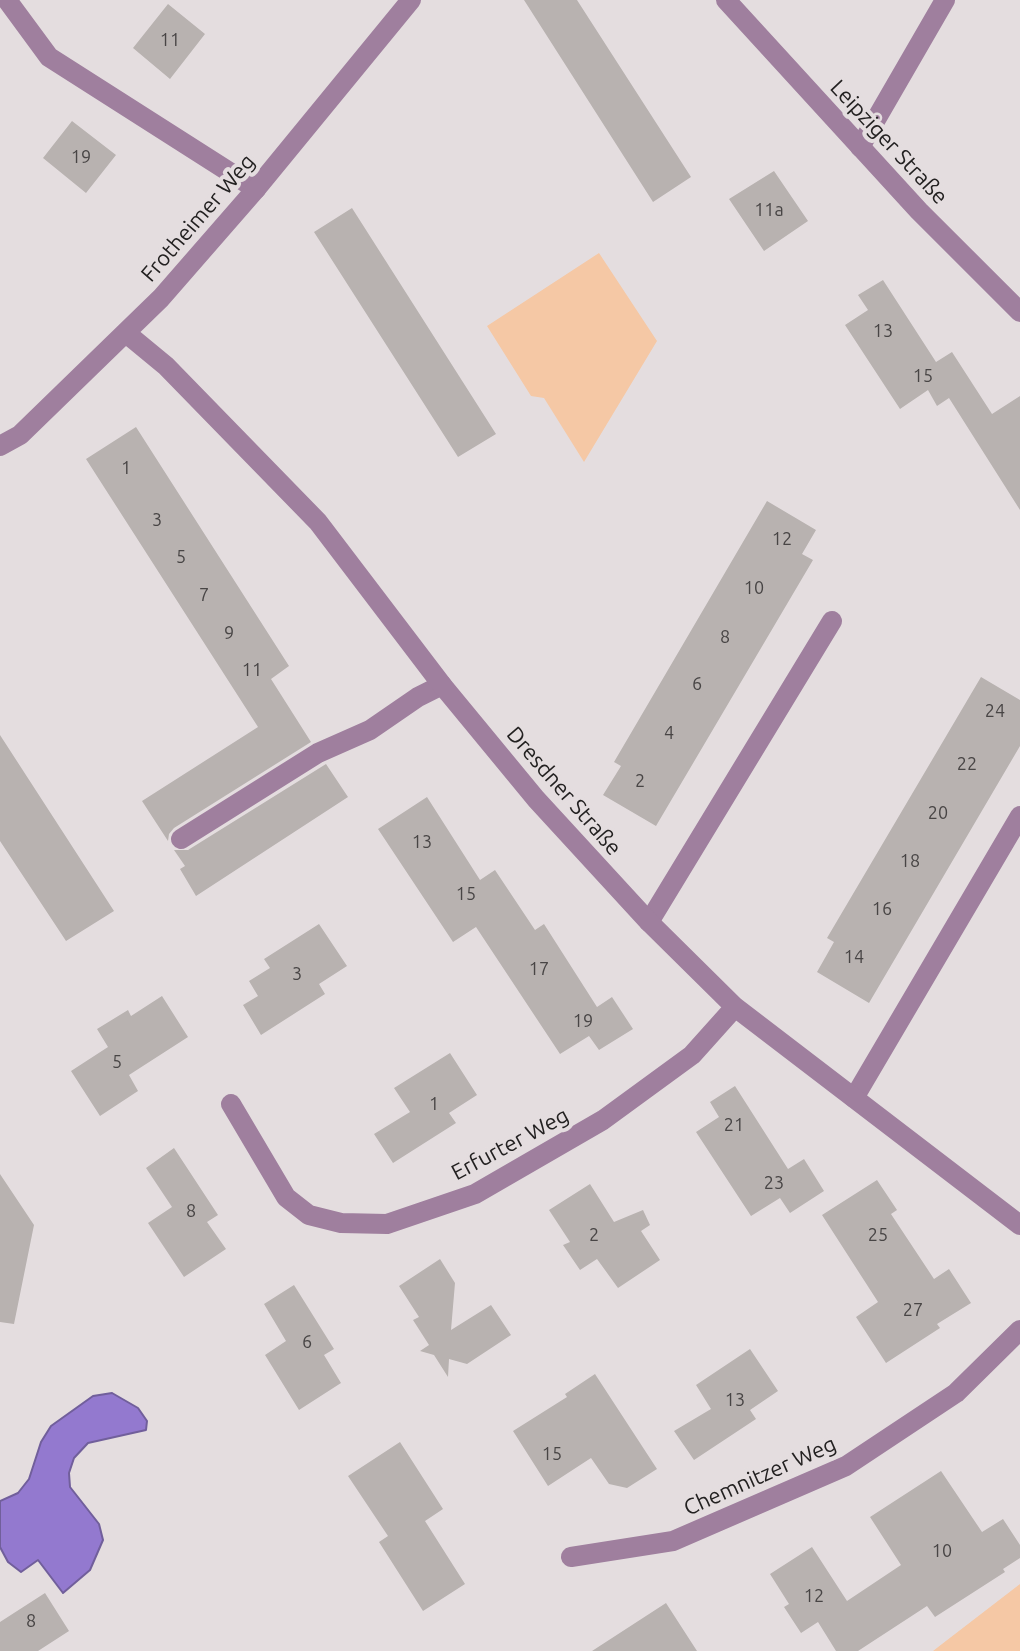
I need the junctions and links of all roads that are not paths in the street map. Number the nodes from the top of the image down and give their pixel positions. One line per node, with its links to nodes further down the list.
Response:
1 (7, 0): 6 (street)
2 (411, 0): 6 (street, Frotheimer Weg)
3 (726, 0): 5 (street, Leipziger Straße)
4 (945, 0): 5 (street)
5 (860, 147): 7 (street, Leipziger Straße)
6 (256, 189): 8 (street, Frotheimer Weg)
7 (1020, 312)
8 (126, 333): 9 (street, Frotheimer Weg); 11 (street, Dresdner Straße)
9 (0, 446)
10 (832, 621): 14 (street)
11 (442, 685): 13 (street); 14 (street, Dresdner Straße)
12 (1020, 816): 16 (street)
13 (181, 839)
14 (649, 922): 15 (street, Dresdner Straße)
15 (735, 1007): 16 (street, Dresdner Straße); 17 (street, Erfurter Weg)
16 (854, 1098): 18 (street, Dresdner Straße)
17 (231, 1104)
18 (1020, 1225)
19 (1020, 1330): 20 (street, Chemnitzer Weg)
20 (571, 1557)

